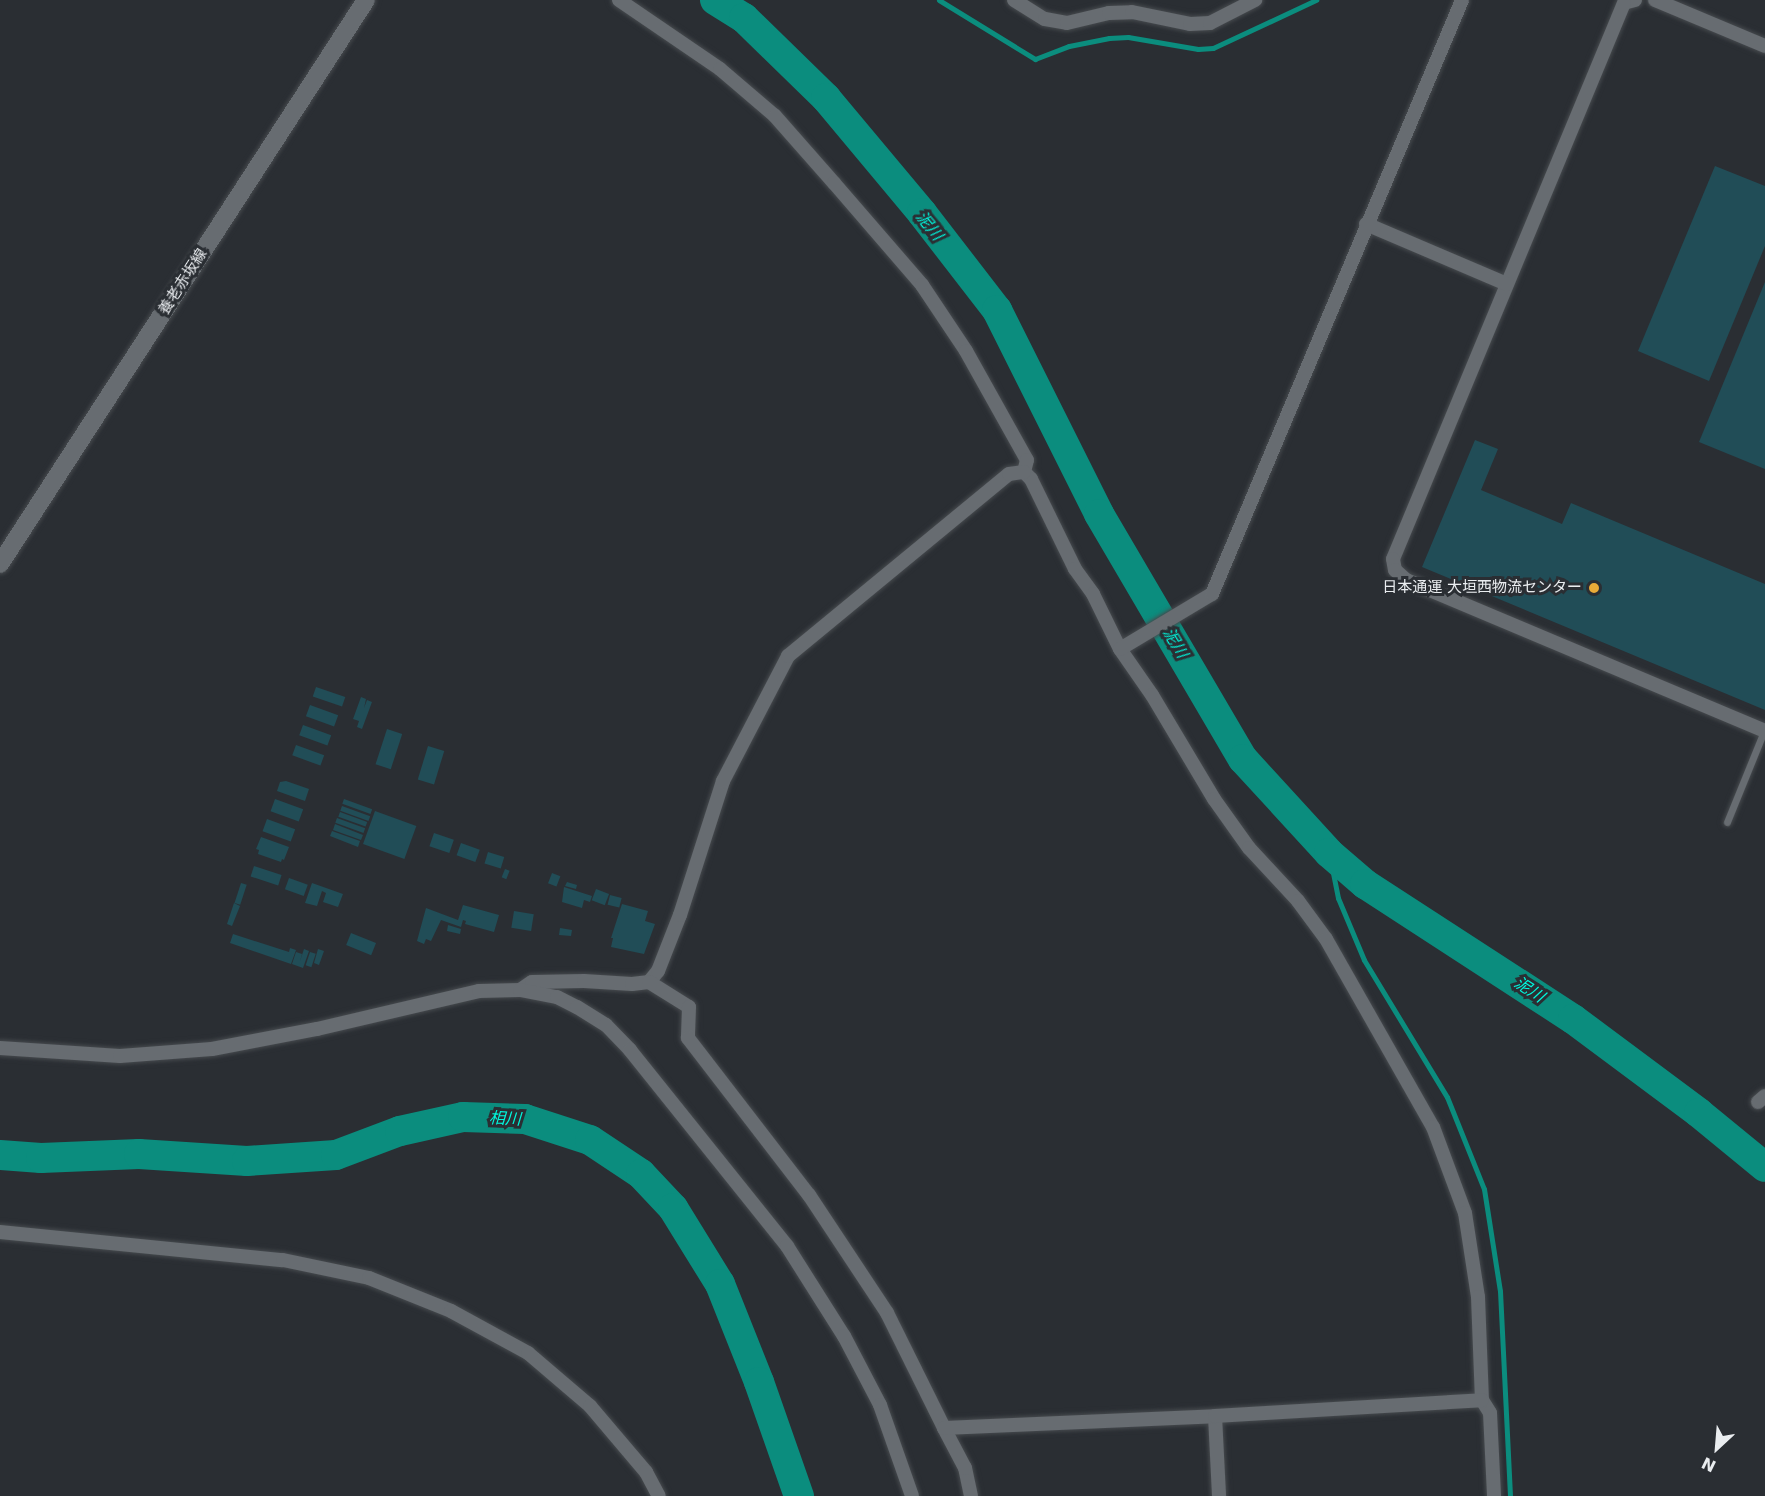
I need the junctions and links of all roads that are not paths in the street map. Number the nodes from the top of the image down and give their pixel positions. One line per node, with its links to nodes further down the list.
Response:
1 (366, 0): 12 (main road, 養老赤坂線)
2 (619, 0): 11 (street)
3 (1014, 0): 4 (street)
4 (1255, 0)
5 (1462, 0): 9 (street)
6 (1635, 0): 10 (street)
7 (1655, 0): 8 (street)
8 (1765, 46)
9 (1366, 224): 10 (street); 13 (street)
10 (1507, 285): 14 (street)
11 (1024, 472): 13 (street); 16 (street)
12 (0, 564)
13 (1126, 646): 20 (street)
14 (1765, 731): 15 (lane)
15 (1726, 822)
16 (649, 982): 17 (street); 22 (street)
17 (520, 990): 18 (street); 24 (street)
18 (0, 1048)
19 (0, 1232): 23 (street)
20 (1482, 1400): 21 (street); 27 (street)
21 (1215, 1416): 22 (street); 26 (street)
22 (944, 1428): 25 (street)
23 (659, 1496)
24 (912, 1496)
25 (971, 1496)
26 (1220, 1496)
27 (1494, 1496)

